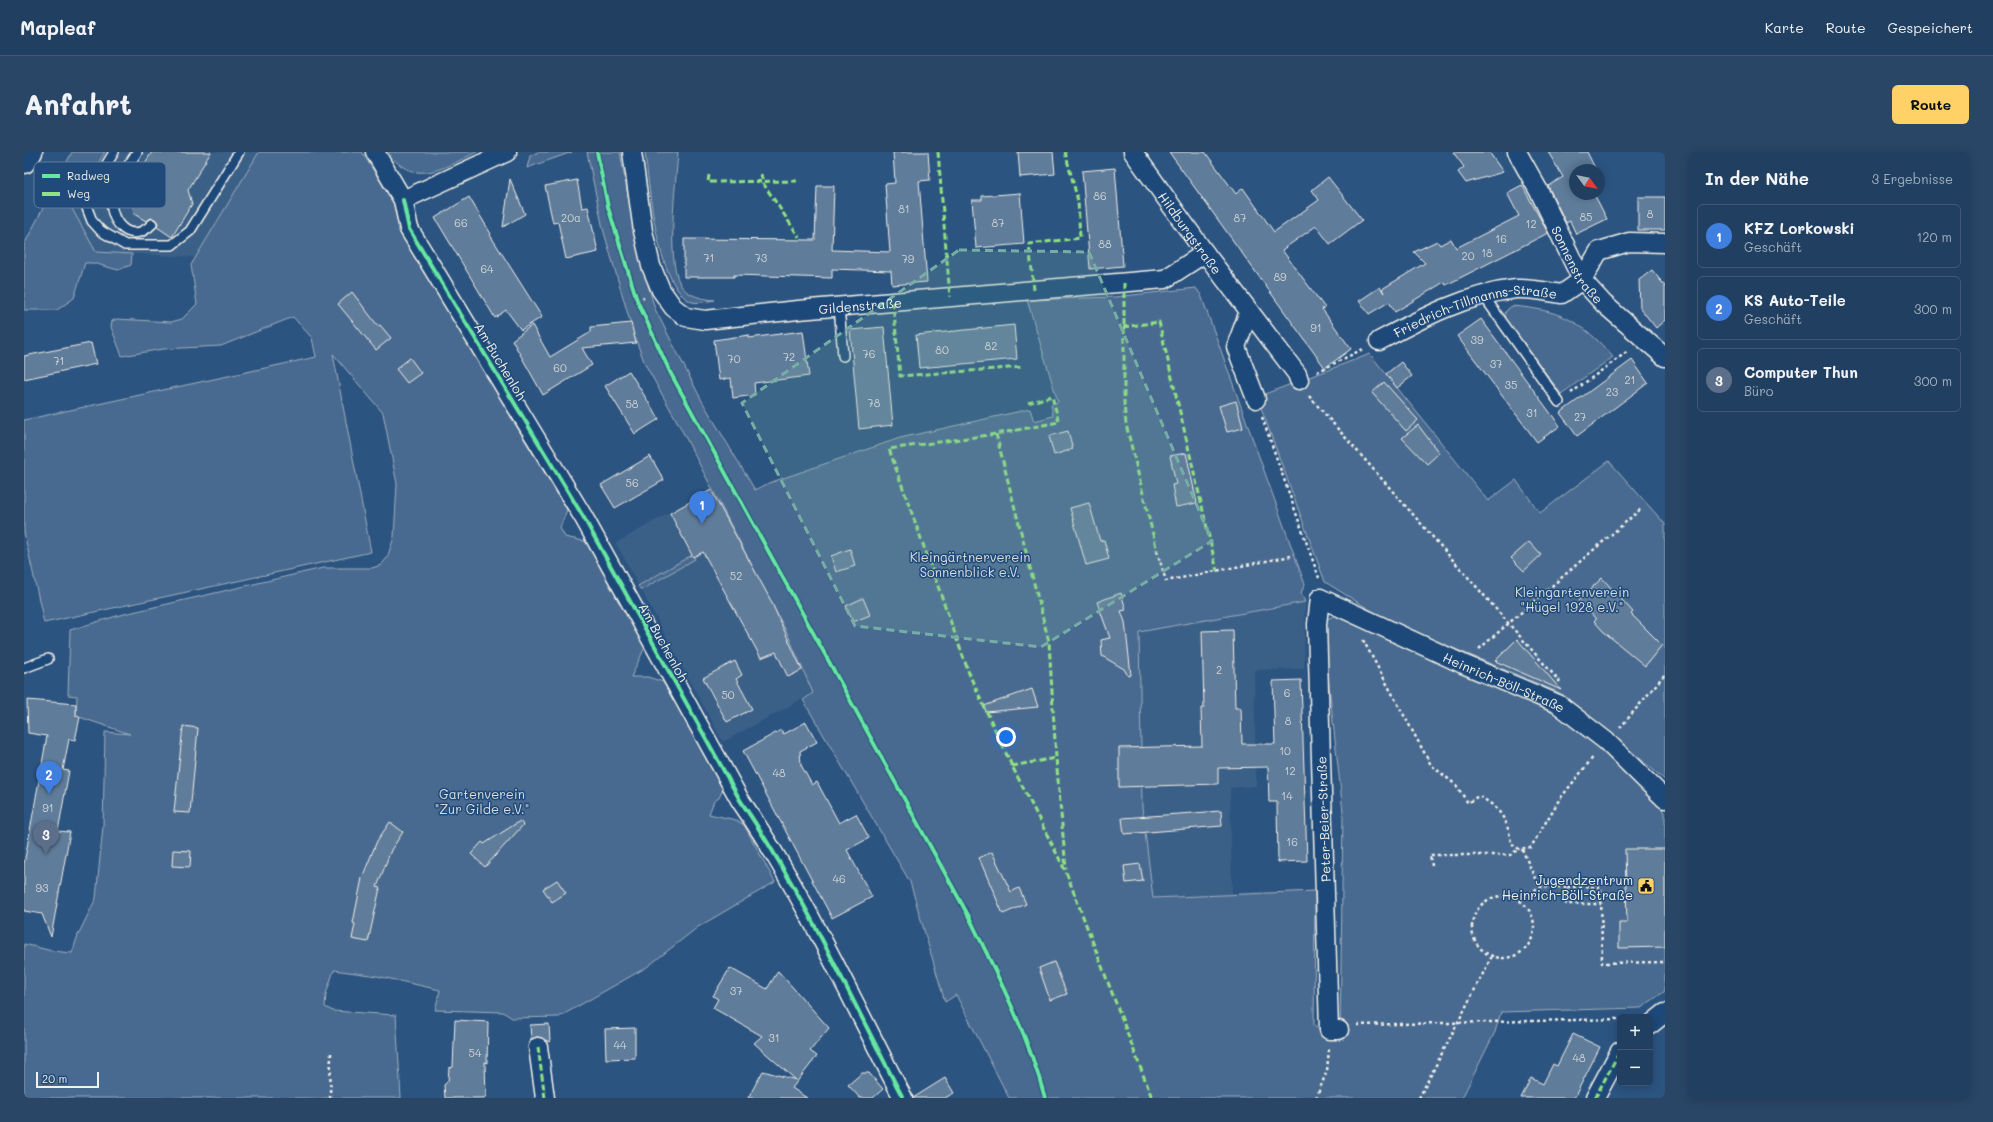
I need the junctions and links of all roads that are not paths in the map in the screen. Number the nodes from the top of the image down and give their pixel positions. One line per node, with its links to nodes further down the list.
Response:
1 (26, 152): 11 (main road)
2 (31, 152): 12 (main road)
3 (114, 152): 13 (lane)
4 (137, 152): 14 (lane)
5 (239, 152): 16 (lane)
6 (375, 152): 15 (street)
7 (507, 152): 15 (street)
8 (632, 152): 23 (street, Gildenstraße)
9 (1133, 152): 20 (street, Hildburgstraße)
10 (1517, 152): 21 (street, Sonnenstraße)
11 (24, 155)
12 (24, 162)
13 (108, 162)
14 (131, 162)
15 (403, 200): 41 (street, Am Buchenloh)
16 (87, 208)
17 (113, 208): 18 (lane)
18 (152, 224)
19 (1665, 243): 21 (street, Friedrich-Tillmanns-Straße)
20 (1205, 253): 23 (street, Gildenstraße); 24 (street, Hildburgstraße)
21 (1582, 280): 22 (street, Friedrich-Tillmanns-Straße); 27 (street, Sonnenstraße)
22 (1482, 295): 25 (street, Friedrich-Tillmanns-Straße); 30 (lane)
23 (839, 306): 26 (lane)
24 (1250, 311): 28 (street, Hildburgstraße); 29 (street)
25 (1379, 340)
26 (843, 356)
27 (1665, 357)
28 (1299, 380)
29 (1256, 399)
30 (1559, 402)
31 (1320, 598): 34 (street, Heinrich-Böll-Straße); 37 (street, Peter-Beier-Straße)
32 (48, 659): 33 (lane)
33 (24, 668)
34 (1665, 799)
35 (1665, 1013): 36 (street)
36 (1653, 1022)
37 (1334, 1030)
38 (538, 1047): 40 (street)
39 (1617, 1057): 42 (street)
40 (545, 1098)
41 (903, 1098)
42 (1595, 1098)

